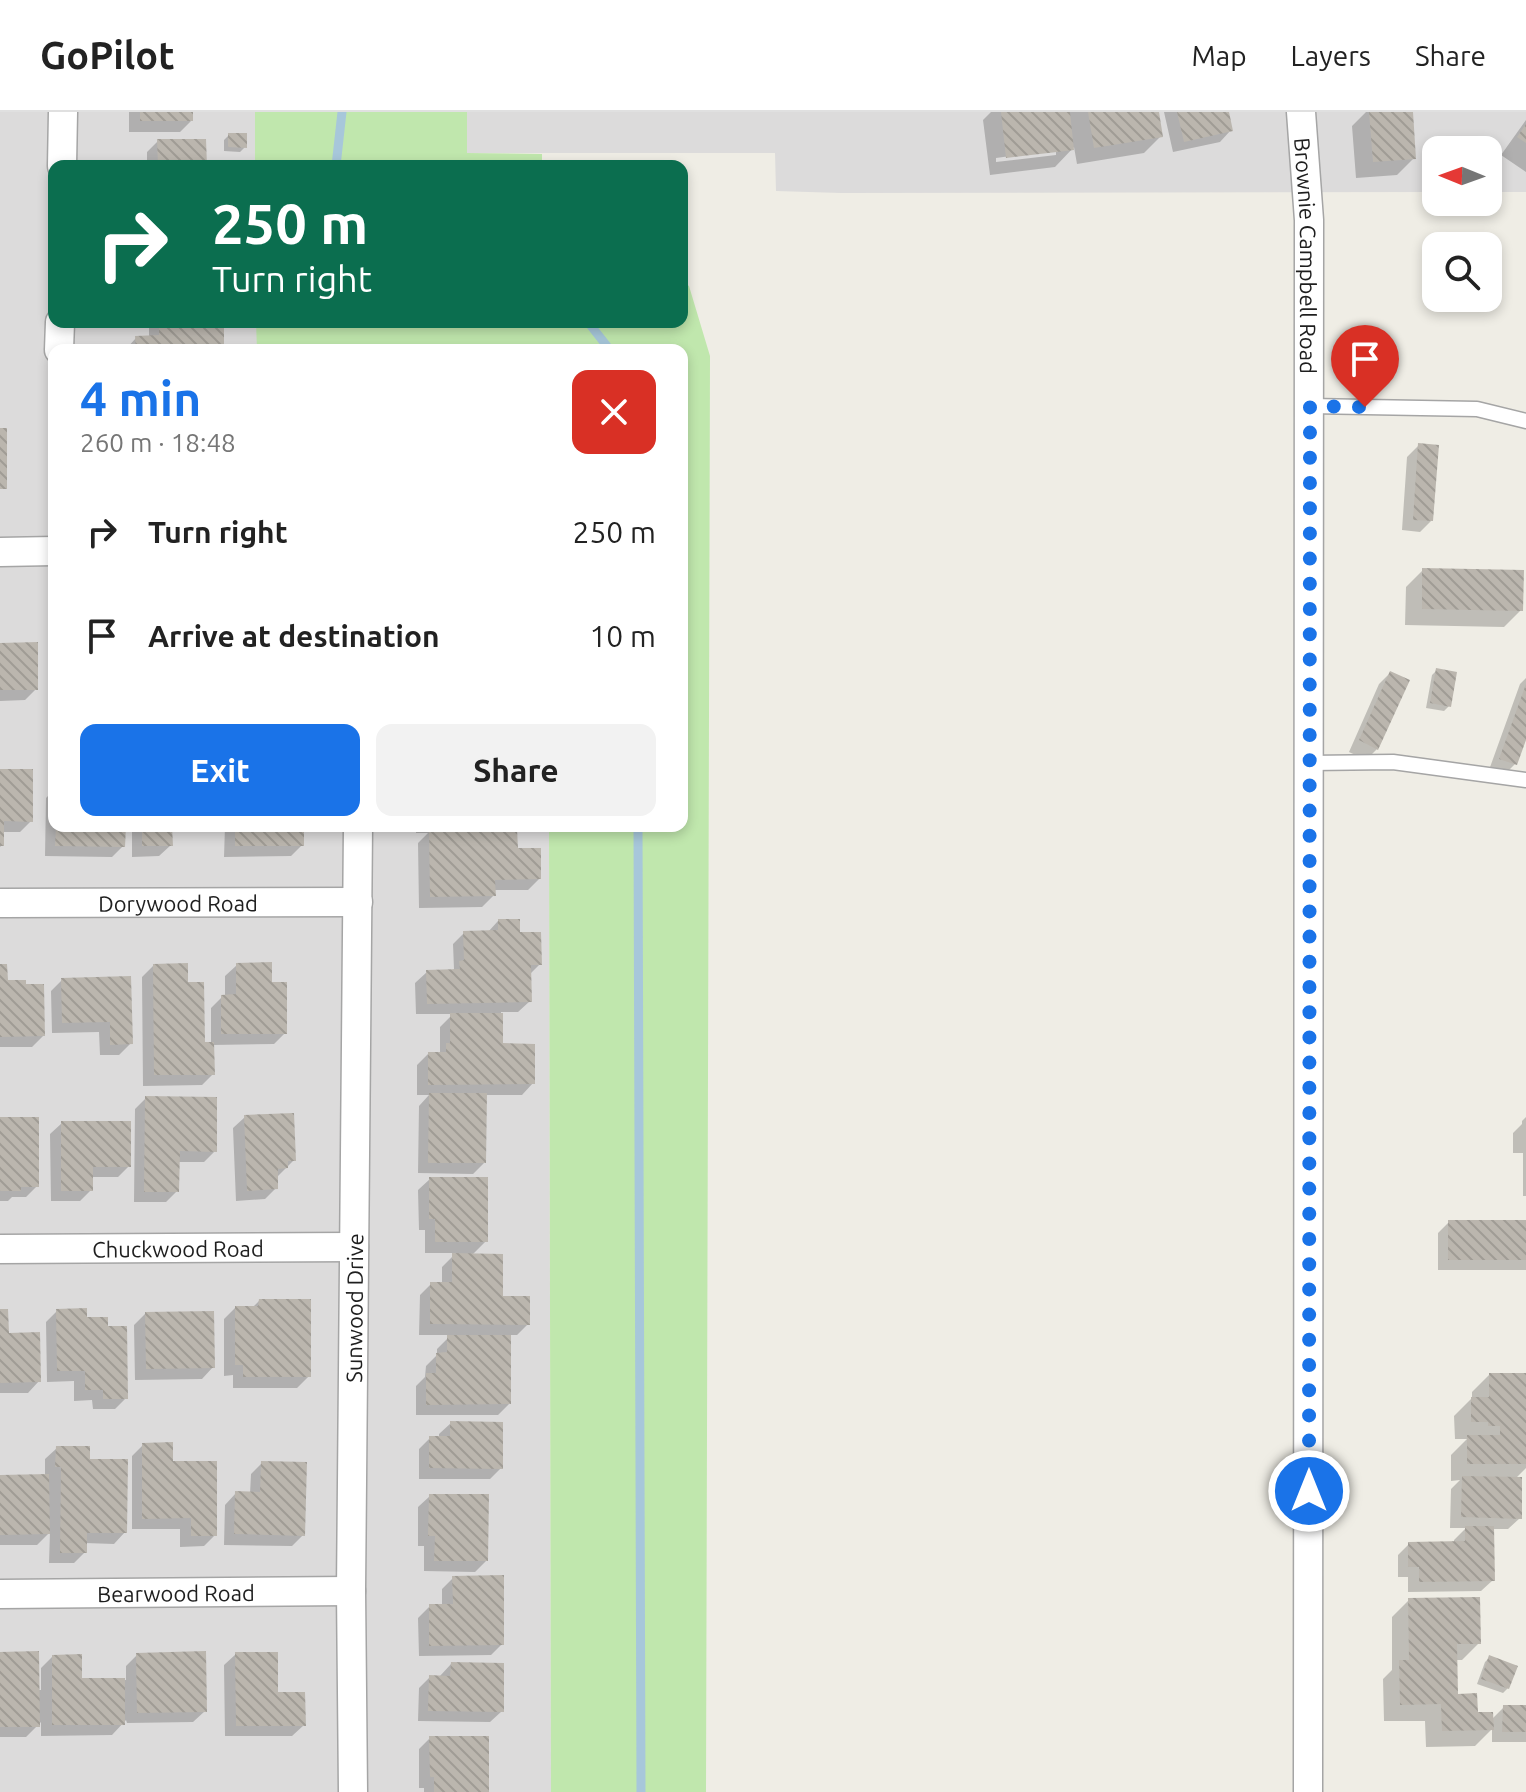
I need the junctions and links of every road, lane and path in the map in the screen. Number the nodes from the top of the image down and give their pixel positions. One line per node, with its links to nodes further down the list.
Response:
1 (63, 112): 3 (street)
2 (1301, 112): 4 (street, Brownie Campbell Road)
3 (62, 160)
4 (1310, 406): 5 (lane); 8 (street, Brownie Campbell Road)
5 (1526, 421)
6 (48, 551): 7 (street)
7 (0, 552)
8 (1310, 763): 9 (lane); 18 (street, Brownie Campbell Road)
9 (1526, 780)
10 (358, 832): 11 (street, Sunwood Drive)
11 (358, 902): 12 (street, Dorywood Road); 13 (street, Sunwood Drive)
12 (0, 903)
13 (354, 1247): 14 (street, Chuckwood Road); 15 (street, Sunwood Drive)
14 (0, 1249)
15 (351, 1591): 16 (street, Bearwood Road); 17 (street, Sunwood Drive)
16 (0, 1594)
17 (353, 1792)
18 (1308, 1792)

